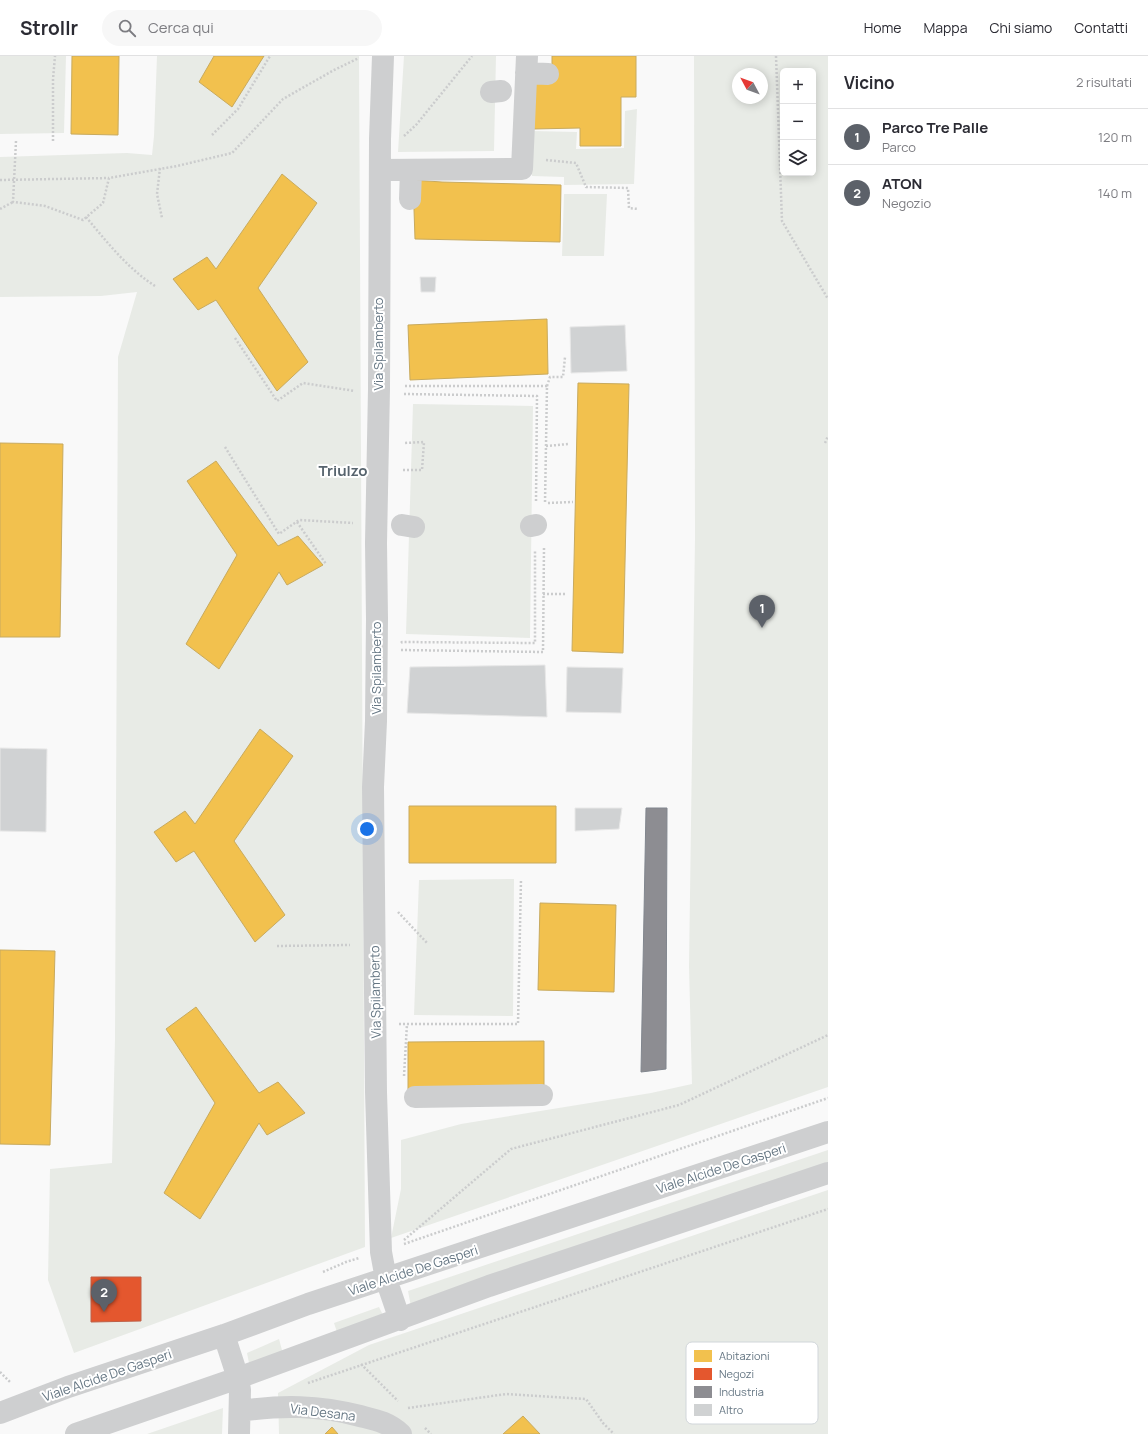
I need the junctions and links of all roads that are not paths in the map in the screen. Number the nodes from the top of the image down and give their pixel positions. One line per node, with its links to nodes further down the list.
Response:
1 (383, 56): 4 (street, Via Spilamberto)
2 (527, 65): 3 (street); 5 (street)
3 (548, 74)
4 (380, 170): 5 (street); 11 (street, Via Spilamberto)
5 (412, 170): 6 (street)
6 (410, 199)
7 (410, 1089): 8 (street)
8 (542, 1095)
9 (828, 1132): 11 (street, Viale Alcide De Gasperi)
10 (828, 1173): 12 (street)
11 (386, 1279): 12 (street, Via Spilamberto); 13 (street, Viale Alcide De Gasperi)
12 (400, 1320): 14 (street)
13 (224, 1335): 14 (street); 16 (street, Viale Alcide De Gasperi)
14 (238, 1378): 15 (street); 17 (street)
15 (240, 1411): 18 (street); 19 (street, Via Desana)
16 (0, 1413)
17 (76, 1434)
18 (239, 1434)
19 (401, 1434)

